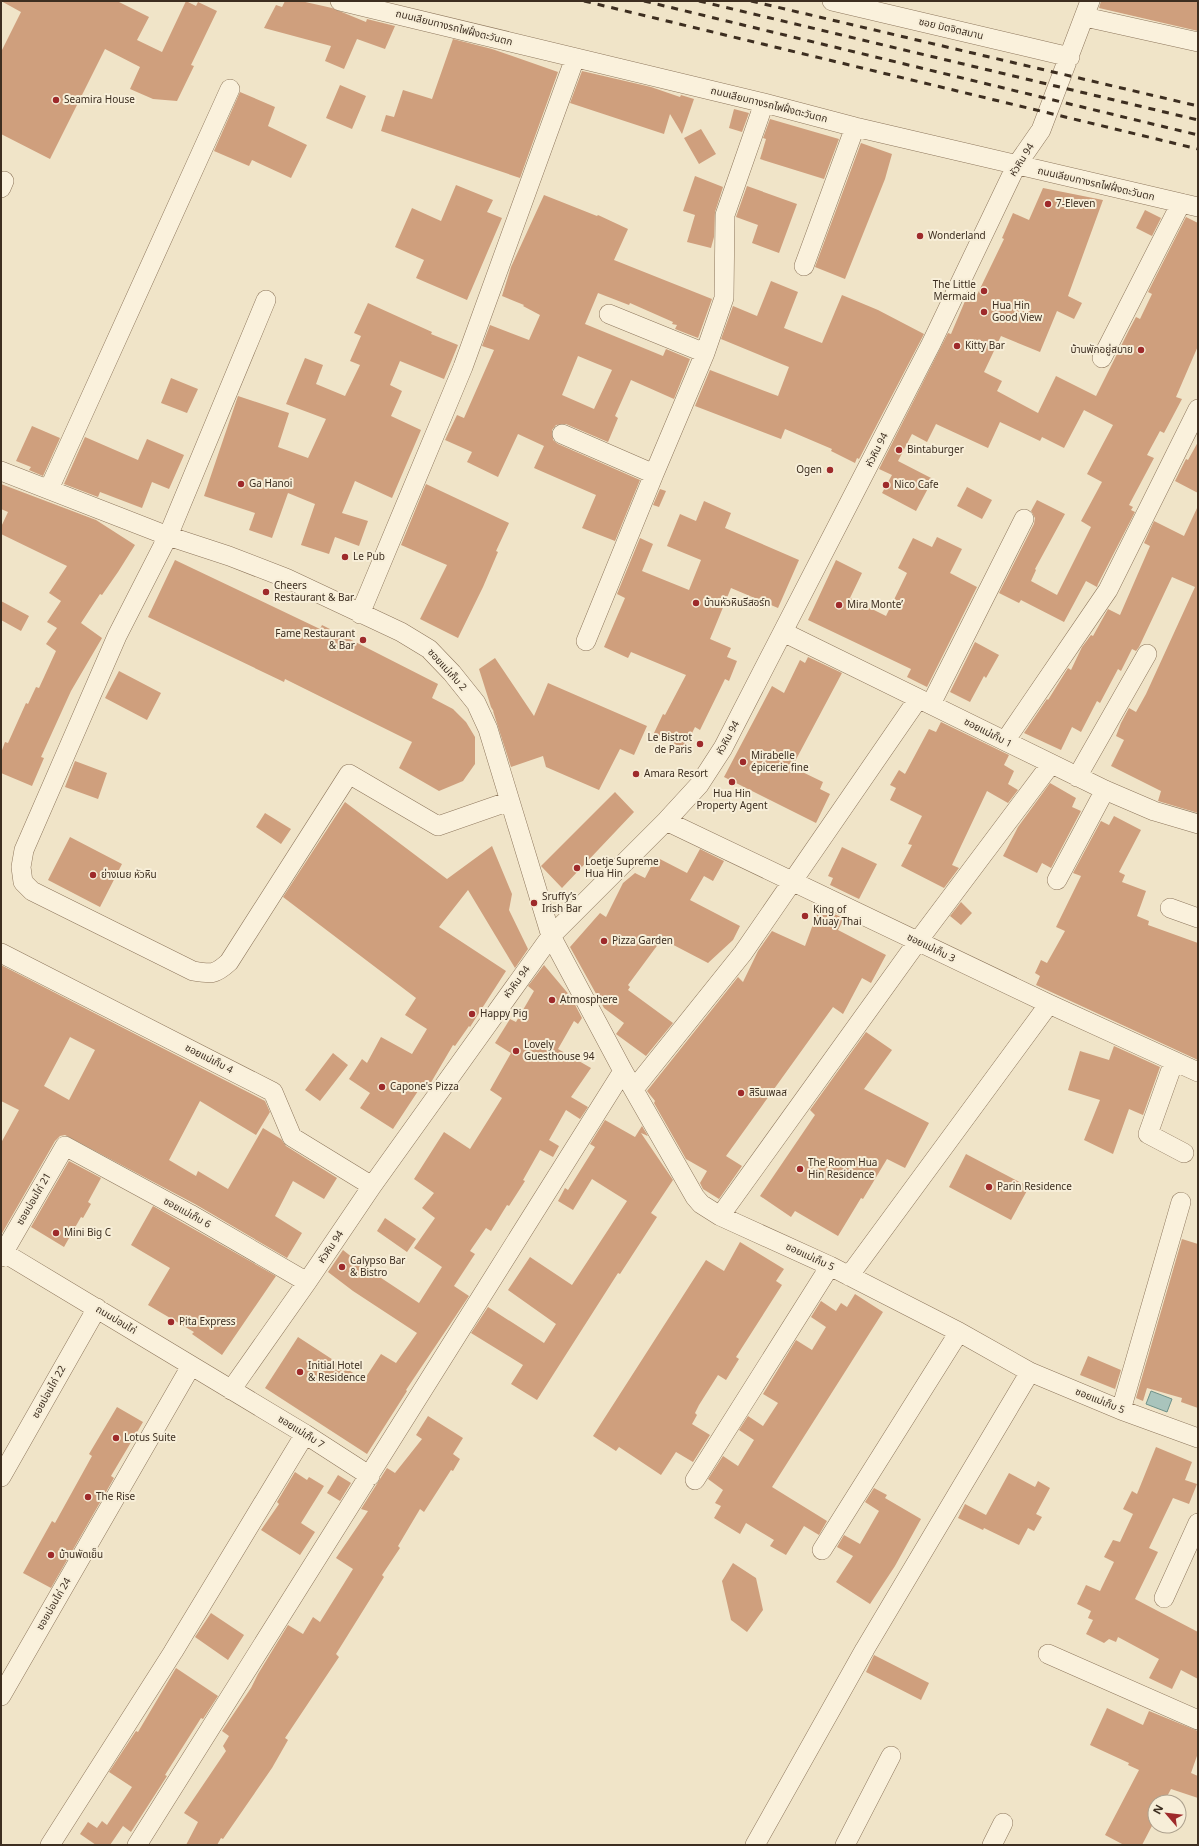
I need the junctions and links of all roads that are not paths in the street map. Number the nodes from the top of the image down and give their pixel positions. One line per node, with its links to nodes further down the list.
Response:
1 (340, 1): 6 (street, ถนนเลียบทางรถไฟฝั่งตะวันตก)
2 (832, 1): 5 (street, ซอย มิตจิตสมาน)
3 (1087, 9): 4 (street); 5 (street, หัวหิน 94)
4 (1198, 42)
5 (1070, 57): 10 (street, หัวหิน 94)
6 (576, 58): 8 (street, ถนนเลียบทางรถไฟฝั่งตะวันตก); 24 (street)
7 (230, 88): 21 (street)
8 (764, 104): 9 (street, ถนนเลียบทางรถไฟฝั่งตะวันตก); 15 (street)
9 (855, 127): 10 (street, ถนนเลียบทางรถไฟฝั่งตะวันตก); 12 (street)
10 (1016, 166): 11 (street, ถนนเลียบทางรถไฟฝั่งตะวันตก); 25 (street, หัวหิน 94)
11 (1190, 205): 16 (street)
12 (804, 266)
13 (266, 300): 23 (street)
14 (609, 314): 15 (street)
15 (706, 353): 20 (street)
16 (1102, 358)
17 (1198, 409): 29 (street)
18 (562, 434): 20 (street)
19 (1, 470): 21 (street, ซอยแม่เก็บ 2)
20 (654, 474): 26 (street)
21 (50, 489): 23 (street, ซอยแม่เก็บ 2)
22 (1024, 519): 28 (street)
23 (168, 536): 24 (street, ซอยแม่เก็บ 2); 33 (street)
24 (360, 614): 33 (street, ซอยแม่เก็บ 2)
25 (783, 632): 28 (street, ซอยแม่เก็บ 1); 34 (street, หัวหิน 94)
26 (586, 640)
27 (1147, 654): 31 (street)
28 (924, 702): 29 (street, ซอยแม่เก็บ 1); 37 (street)
29 (1005, 741): 30 (street, ซอยแม่เก็บ 1)
30 (1050, 764): 31 (street, ซอยแม่เก็บ 1); 41 (street)
31 (1077, 777): 32 (street, ซอยแม่เก็บ 1)
32 (1105, 790): 35 (street, ซอยแม่เก็บ 1); 36 (street)
33 (510, 801): 40 (street, ซอยแม่เก็บ 2)
34 (666, 821): 37 (street, ซอยแม่เก็บ 3); 40 (street, หัวหิน 94)
35 (1198, 824)
36 (1057, 880)
37 (792, 881): 41 (street, ซอยแม่เก็บ 3); 47 (street)
38 (1170, 908): 39 (street)
39 (1198, 918)
40 (551, 936): 45 (street, ซอยแม่เก็บ 5); 50 (street, หัวหิน 94)
41 (918, 941): 43 (street, ซอยแม่เก็บ 3); 52 (street)
42 (9, 957): 50 (street, ซอยแม่เก็บ 4)
43 (1049, 1004): 44 (street, ซอยแม่เก็บ 3); 55 (street)
44 (1174, 1061): 46 (street, ซอยแม่เก็บ 3); 49 (street)
45 (623, 1071): 47 (street, ซอยแม่เก็บ 5); 65 (street)
46 (1198, 1072)
47 (634, 1089): 52 (street, ซอยแม่เก็บ 5)
48 (65, 1146): 53 (street, ซอยบ่อนไก่ 21); 56 (street, ซอยแม่เก็บ 6)
49 (1184, 1153)
50 (372, 1186): 56 (street, หัวหิน 94)
51 (1181, 1202): 62 (street)
52 (720, 1216): 54 (street, ซอยแม่เก็บ 5)
53 (2, 1253): 57 (street, ถนนบ่อนไก่)
54 (830, 1266): 55 (street, ซอยแม่เก็บ 5); 67 (street)
55 (849, 1276): 58 (street, ซอยแม่เก็บ 5)
56 (307, 1282): 61 (street, หัวหิน 94)
57 (96, 1308): 59 (street, ถนนบ่อนไก่); 66 (street, ซอยบ่อนไก่ 22)
58 (959, 1332): 60 (street, ซอยแม่เก็บ 5); 69 (street)
59 (192, 1366): 61 (street, ถนนบ่อนไก่); 72 (street, ซอยบ่อนไก่ 24)
60 (1030, 1372): 62 (street, ซอยแม่เก็บ 5); 78 (street)
61 (231, 1390): 63 (street, ซอยแม่เก็บ 7)
62 (1121, 1410): 64 (street, ซอยแม่เก็บ 5)
63 (305, 1434): 65 (street, ซอยแม่เก็บ 7); 76 (street)
64 (1198, 1438)
65 (370, 1476): 77 (street)
66 (1, 1477)
67 (696, 1480)
68 (1198, 1523): 70 (street)
69 (822, 1550)
70 (1164, 1598)
71 (1048, 1654): 73 (street)
72 (1, 1696)
73 (1198, 1720)
74 (892, 1756): 79 (street)
75 (1003, 1823): 80 (street)
76 (50, 1845)
77 (137, 1845)
78 (755, 1845)
79 (845, 1845)
80 (992, 1845)

